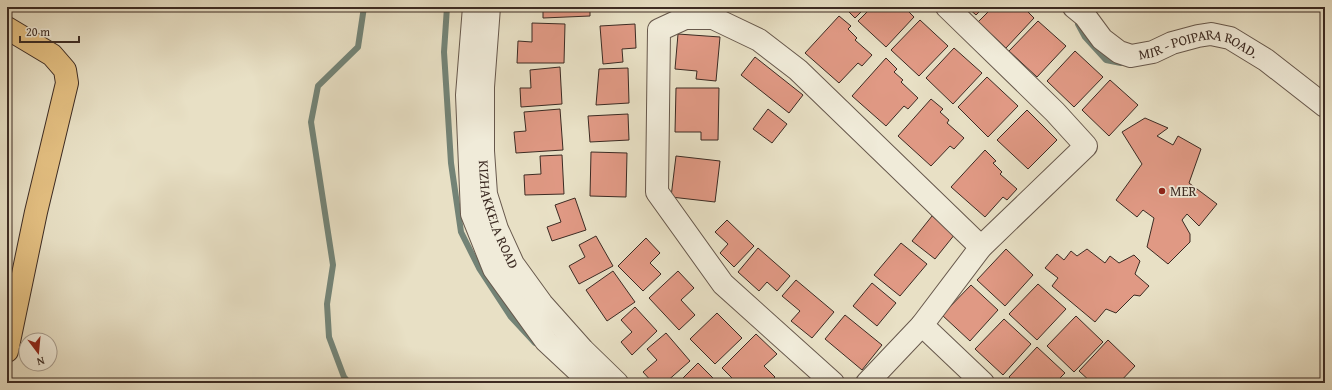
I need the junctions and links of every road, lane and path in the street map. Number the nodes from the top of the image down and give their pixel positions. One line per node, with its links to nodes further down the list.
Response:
1 (474, 7): 10 (street, KIZHAKKELA ROAD)
2 (489, 7): 11 (street, KIZHAKKELA ROAD)
3 (947, 7): 7 (street)
4 (1074, 7): 6 (street, MIR - POIPARA ROAD.)
5 (7, 28): 9 (main road)
6 (1325, 106)
7 (981, 247): 8 (street); 12 (street)
8 (922, 325): 13 (street); 14 (street)
9 (7, 351)
10 (590, 383)
11 (617, 383)
12 (833, 383)
13 (867, 383)
14 (983, 383)

